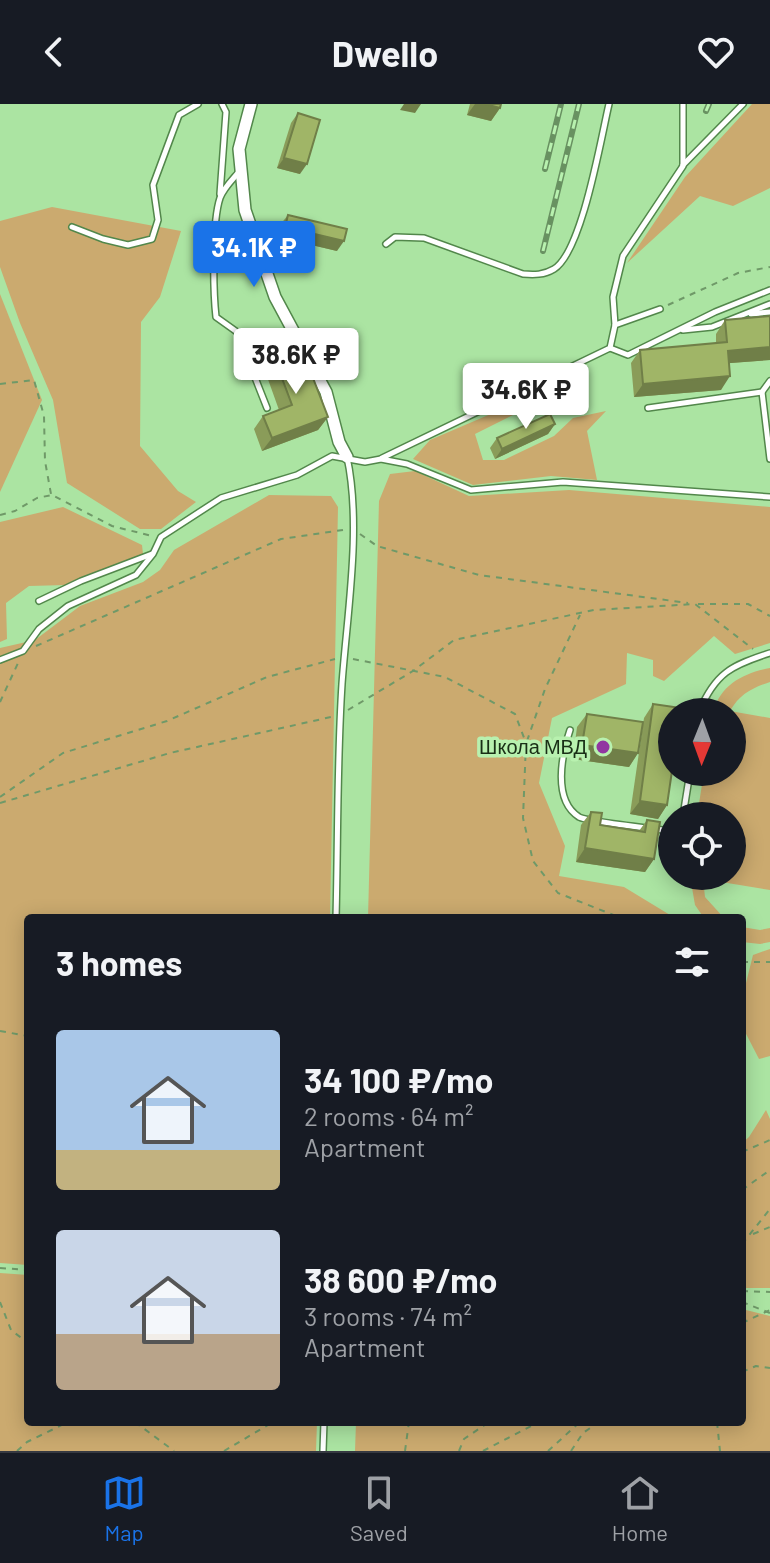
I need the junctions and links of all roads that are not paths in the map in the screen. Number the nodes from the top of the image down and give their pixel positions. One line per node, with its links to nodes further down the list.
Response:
1 (198, 104): 10 (lane)
2 (222, 104): 9 (lane)
3 (251, 104): 8 (street)
4 (609, 104): 11 (lane)
5 (683, 104): 7 (lane)
6 (743, 104): 7 (lane)
7 (683, 166): 17 (lane)
8 (241, 169): 9 (lane); 24 (street)
9 (220, 197): 22 (lane)
10 (72, 227)
11 (386, 244)
12 (770, 290): 18 (lane)
13 (770, 304): 16 (lane)
14 (660, 309): 17 (lane)
15 (770, 312): 16 (lane)
16 (745, 314): 18 (lane)
17 (615, 325): 19 (lane)
18 (679, 331): 19 (lane)
19 (610, 348): 25 (lane)
20 (770, 381): 21 (lane)
21 (762, 392): 23 (lane); 26 (lane)
22 (267, 408)
23 (648, 408)
24 (347, 457): 25 (lane); 28 (lane); 35 (lane)
25 (381, 459): 27 (lane)
26 (770, 459)
27 (770, 497)
28 (153, 554): 29 (lane); 31 (lane)
29 (39, 601)
30 (770, 653): 32 (lane)
31 (0, 660)
32 (707, 698)
33 (570, 730): 34 (lane)
34 (658, 829)
35 (336, 914)
36 (324, 1426): 37 (lane)
37 (323, 1451)

